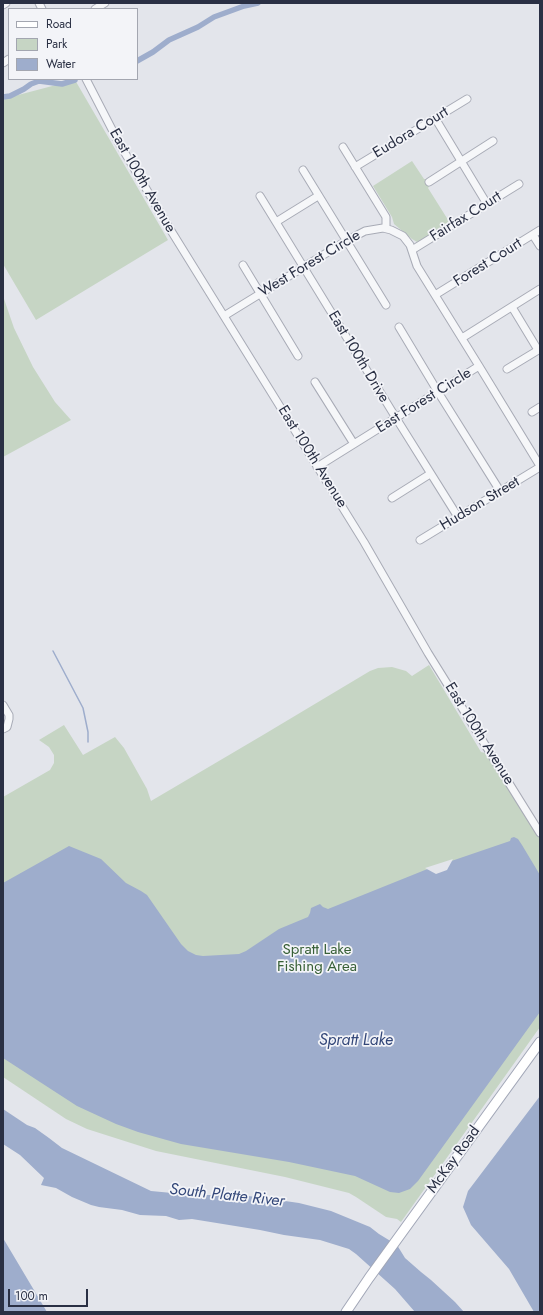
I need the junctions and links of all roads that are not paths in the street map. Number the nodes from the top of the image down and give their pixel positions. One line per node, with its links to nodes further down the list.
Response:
1 (6, 3): 2 (street)
2 (3, 5)
3 (87, 80): 30 (street, East 100th Avenue)
4 (467, 99): 5 (street, Eudora Court)
5 (434, 118): 8 (street); 9 (street, Eudora Court)
6 (493, 141): 8 (street)
7 (343, 147): 9 (street)
8 (461, 162): 11 (street); 15 (street)
9 (355, 167): 17 (street)
10 (303, 170): 14 (street)
11 (429, 182)
12 (519, 184): 15 (street, Fairfax Court)
13 (260, 196): 16 (street, East 100th Drive)
14 (318, 196): 16 (street); 20 (street)
15 (486, 204): 22 (street, Fairfax Court)
16 (276, 222): 24 (street, East 100th Drive)
17 (386, 228): 20 (street, West Forest Circle); 22 (street)
18 (540, 230): 19 (street, Forest Court)
19 (533, 235): 21 (street); 27 (street, Forest Court)
20 (346, 241): 24 (street, West Forest Circle); 28 (street)
21 (540, 246)
22 (412, 250): 27 (street)
23 (244, 265): 26 (street)
24 (303, 267): 26 (street, West Forest Circle); 41 (street, East 100th Drive)
25 (540, 289): 29 (street)
26 (261, 293): 30 (street, West Forest Circle); 34 (street)
27 (435, 295): 32 (street, East Forest Circle)
28 (386, 305)
29 (512, 307): 32 (street); 33 (street)
30 (224, 316): 44 (street, East 100th Avenue)
31 (399, 327): 38 (street)
32 (462, 338): 35 (street, East Forest Circle)
33 (539, 350): 36 (street)
34 (298, 356)
35 (479, 366): 38 (street, East Forest Circle); 43 (street)
36 (507, 369)
37 (315, 382): 42 (street)
38 (438, 392): 41 (street, East Forest Circle); 46 (street)
39 (540, 408): 40 (street)
40 (532, 412)
41 (396, 418): 42 (street, East Forest Circle); 45 (street, East 100th Drive)
42 (354, 444): 44 (street, East Forest Circle)
43 (540, 466): 46 (street, Hudson Street)
44 (317, 467): 52 (street, East 100th Avenue)
45 (430, 474): 47 (street); 48 (street, East 100th Drive)
46 (500, 491): 48 (street, Hudson Street)
47 (392, 498)
48 (458, 517): 49 (street, Hudson Street)
49 (420, 540)
50 (3, 704): 51 (street)
51 (3, 729)
52 (540, 833)
53 (540, 1042): 54 (main road, McKay Road)
54 (346, 1312)

